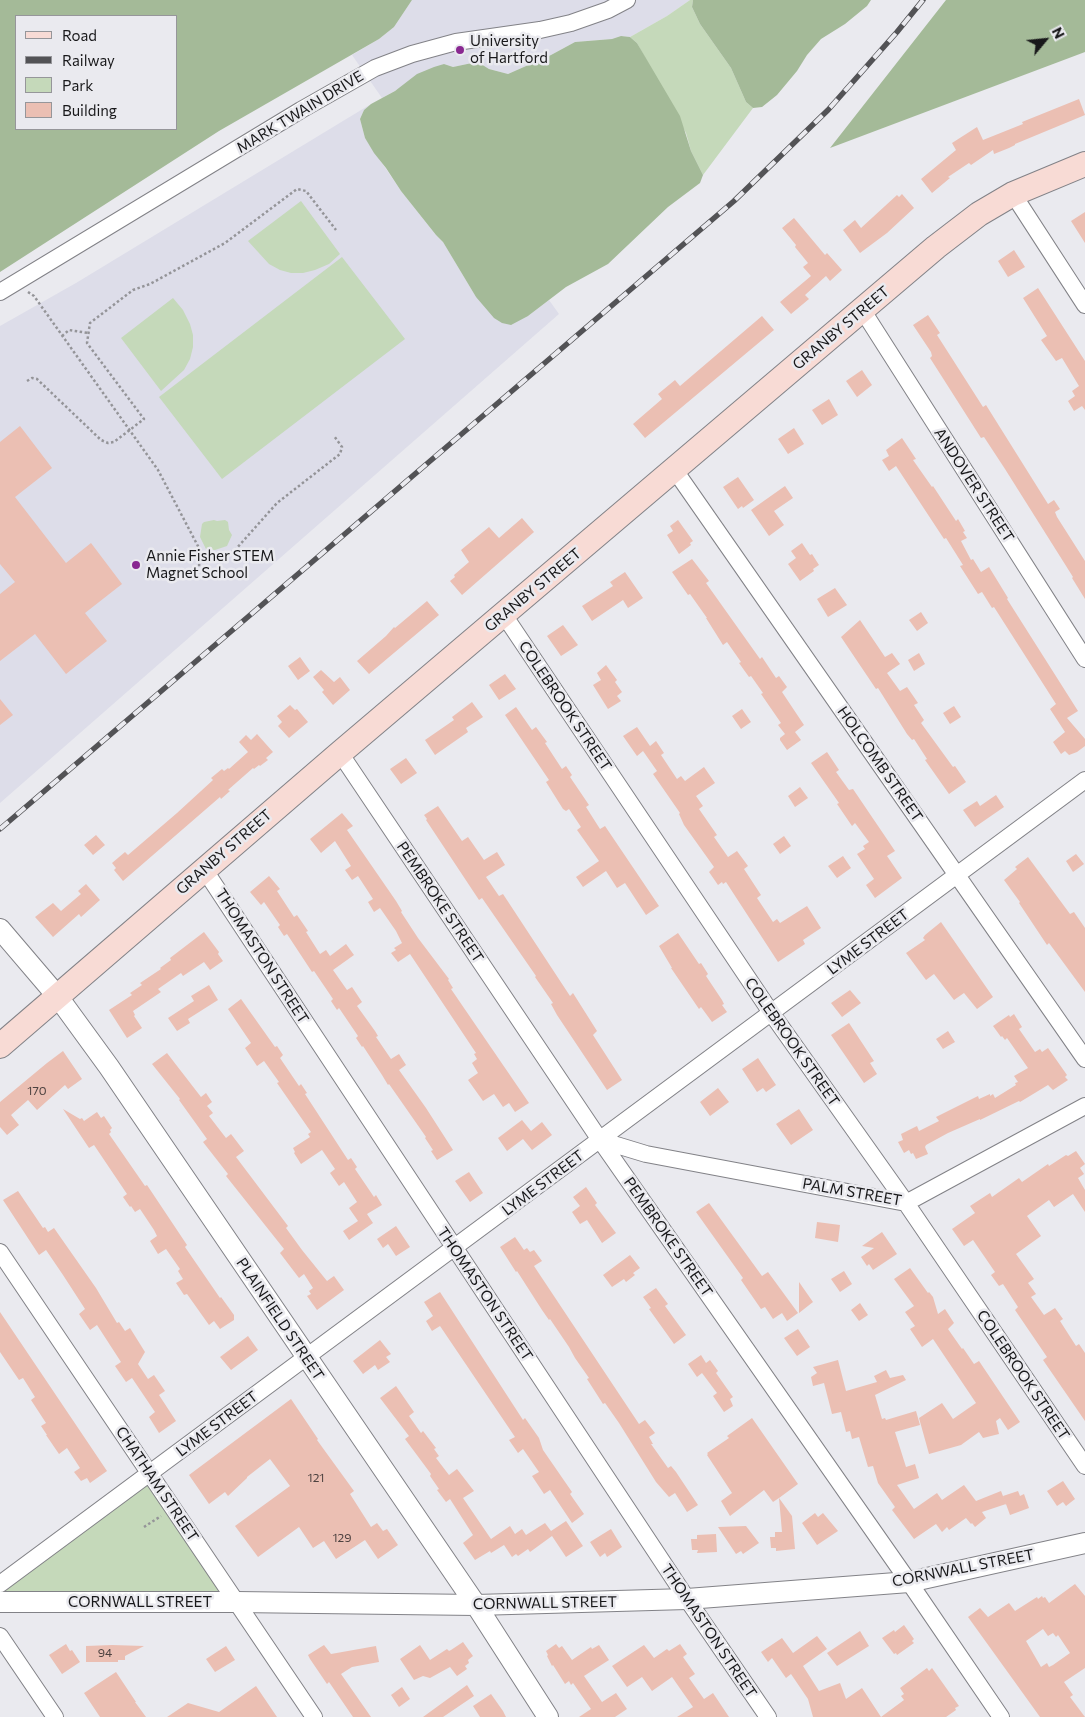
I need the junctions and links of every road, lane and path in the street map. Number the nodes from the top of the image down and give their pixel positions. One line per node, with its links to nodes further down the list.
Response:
1 (627, 0): 5 (street, MARK TWAIN DRIVE)
2 (1085, 164): 3 (main road, GRANBY STREET)
3 (1014, 194): 7 (street); 8 (main road, GRANBY STREET)
4 (336, 230): 9 (path)
5 (0, 292)
6 (22, 295): 10 (path)
7 (1085, 305)
8 (862, 311): 14 (main road, GRANBY STREET); 18 (street, ANDOVER STREET)
9 (88, 333): 10 (path); 12 (path)
10 (62, 336): 12 (path)
11 (27, 381): 12 (path)
12 (130, 430): 15 (path)
13 (334, 436): 15 (path)
14 (674, 469): 17 (main road, GRANBY STREET); 22 (street, HOLCOMB STREET)
15 (201, 555): 16 (path)
16 (185, 577)
17 (504, 615): 19 (main road, GRANBY STREET); 25 (street, COLEBROOK STREET)
18 (1085, 658)
19 (340, 753): 21 (main road, GRANBY STREET); 29 (street, PEMBROKE STREET)
20 (1085, 780): 22 (street, LYME STREET)
21 (204, 869): 24 (main road, GRANBY STREET); 31 (street, THOMASTON STREET)
22 (958, 876): 25 (street, LYME STREET); 27 (street, HOLCOMB STREET)
23 (0, 929): 24 (street, PLAINFIELD STREET)
24 (58, 997): 26 (main road, GRANBY STREET); 33 (street, PLAINFIELD STREET)
25 (772, 1014): 29 (street, LYME STREET); 30 (street, COLEBROOK STREET)
26 (0, 1046)
27 (1085, 1059)
28 (1085, 1106): 30 (street, PALM STREET)
29 (600, 1140): 30 (street, PALM STREET); 31 (street, LYME STREET); 39 (street, PEMBROKE STREET)
30 (906, 1203): 34 (street, COLEBROOK STREET)
31 (454, 1248): 33 (street, LYME STREET); 41 (street, THOMASTON STREET)
32 (0, 1252): 35 (street, CHATHAM STREET)
33 (306, 1358): 35 (street, LYME STREET); 44 (street, PLAINFIELD STREET)
34 (1085, 1466)
35 (150, 1474): 40 (street, LYME STREET); 43 (street, CHATHAM STREET)
36 (162, 1516): 37 (path)
37 (144, 1527)
38 (1085, 1543): 39 (street, CORNWALL STREET)
39 (909, 1582): 41 (street, CORNWALL STREET); 50 (street, PEMBROKE STREET)
40 (0, 1584)
41 (687, 1600): 44 (street, CORNWALL STREET); 49 (street, THOMASTON STREET)
42 (0, 1602): 43 (street, CORNWALL STREET)
43 (236, 1602): 44 (street, CORNWALL STREET); 47 (street, CHATHAM STREET)
44 (476, 1605): 48 (street, PLAINFIELD STREET)
45 (0, 1636): 46 (street)
46 (55, 1717)
47 (314, 1717)
48 (548, 1717)
49 (768, 1717)
50 (1002, 1717)

